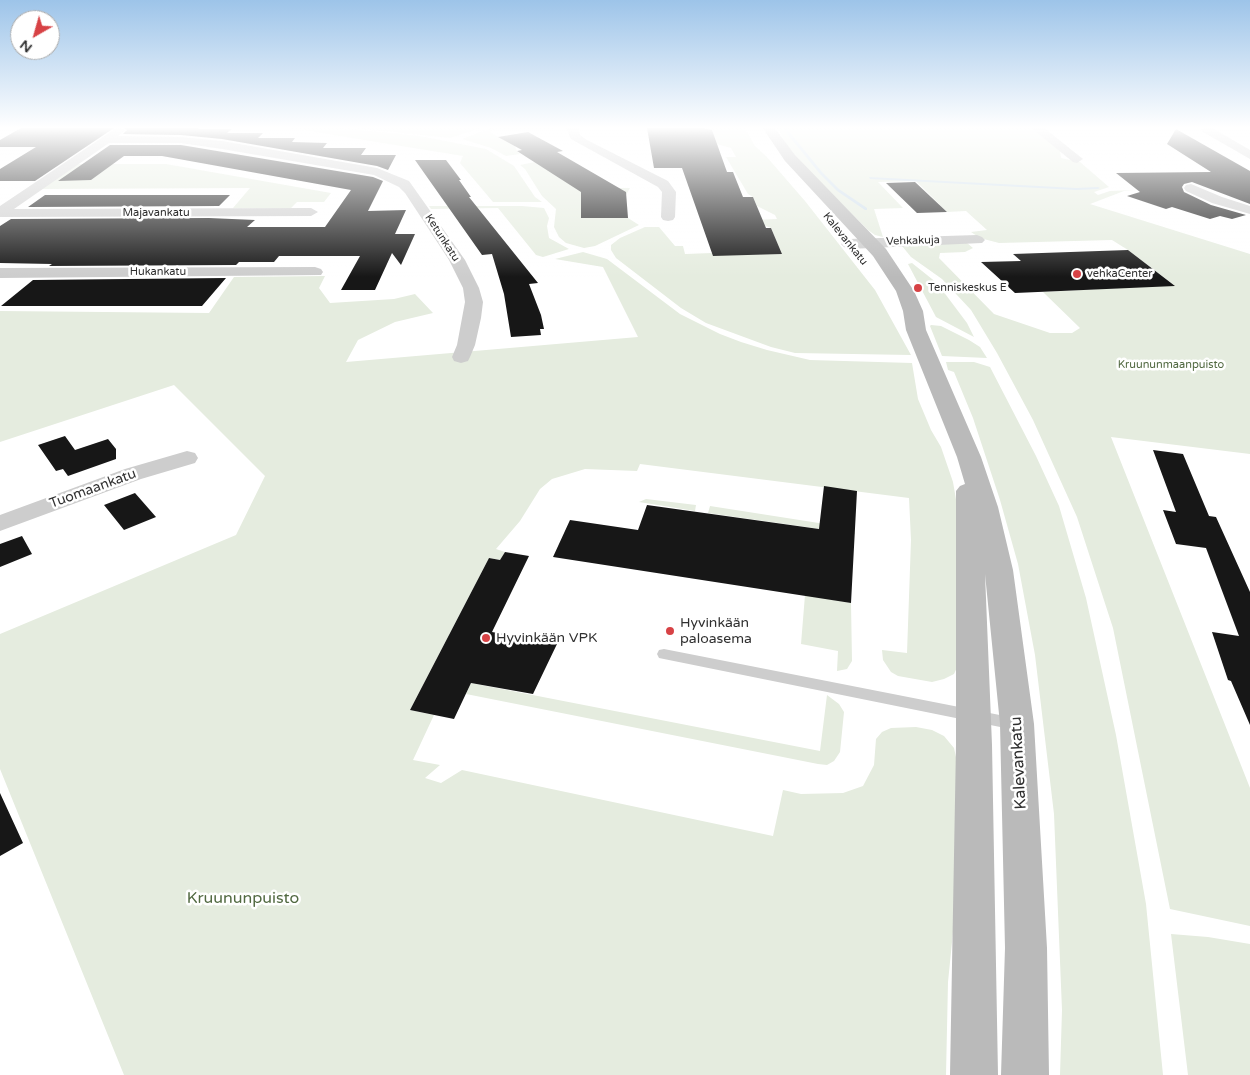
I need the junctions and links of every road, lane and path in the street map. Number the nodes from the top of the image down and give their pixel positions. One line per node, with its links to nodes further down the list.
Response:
1 (51, 177): 9 (street)
2 (389, 177): 19 (street, Ketunkatu)
3 (650, 177): 10 (street)
4 (792, 177): 13 (main road, Kalevankatu)
5 (808, 177): 12 (main road, Kalevankatu)
6 (1191, 188): 7 (street)
7 (1250, 210)
8 (311, 212): 9 (street, Majavankatu)
9 (0, 213)
10 (668, 217)
11 (977, 240): 12 (street, Vehkakuja)
12 (871, 243): 13 (street, Vehkakuja); 18 (main road, Kalevankatu)
13 (849, 244): 14 (main road, Kalevankatu)
14 (866, 264)
15 (316, 272): 16 (street, Hukankatu)
16 (0, 273)
17 (879, 283): 18 (main road, Kalevankatu)
18 (916, 330): 20 (main road, Kalevankatu)
19 (461, 357)
20 (969, 457): 24 (main road, Kalevankatu); 25 (main road, Kalevankatu)
21 (187, 458): 22 (street, Tuomaankatu)
22 (0, 523)
23 (664, 654): 24 (lane)
24 (973, 716): 25 (lane); 26 (main road, Kalevankatu)
25 (1017, 724): 27 (main road, Kalevankatu)
26 (974, 1075)
27 (1025, 1075)

